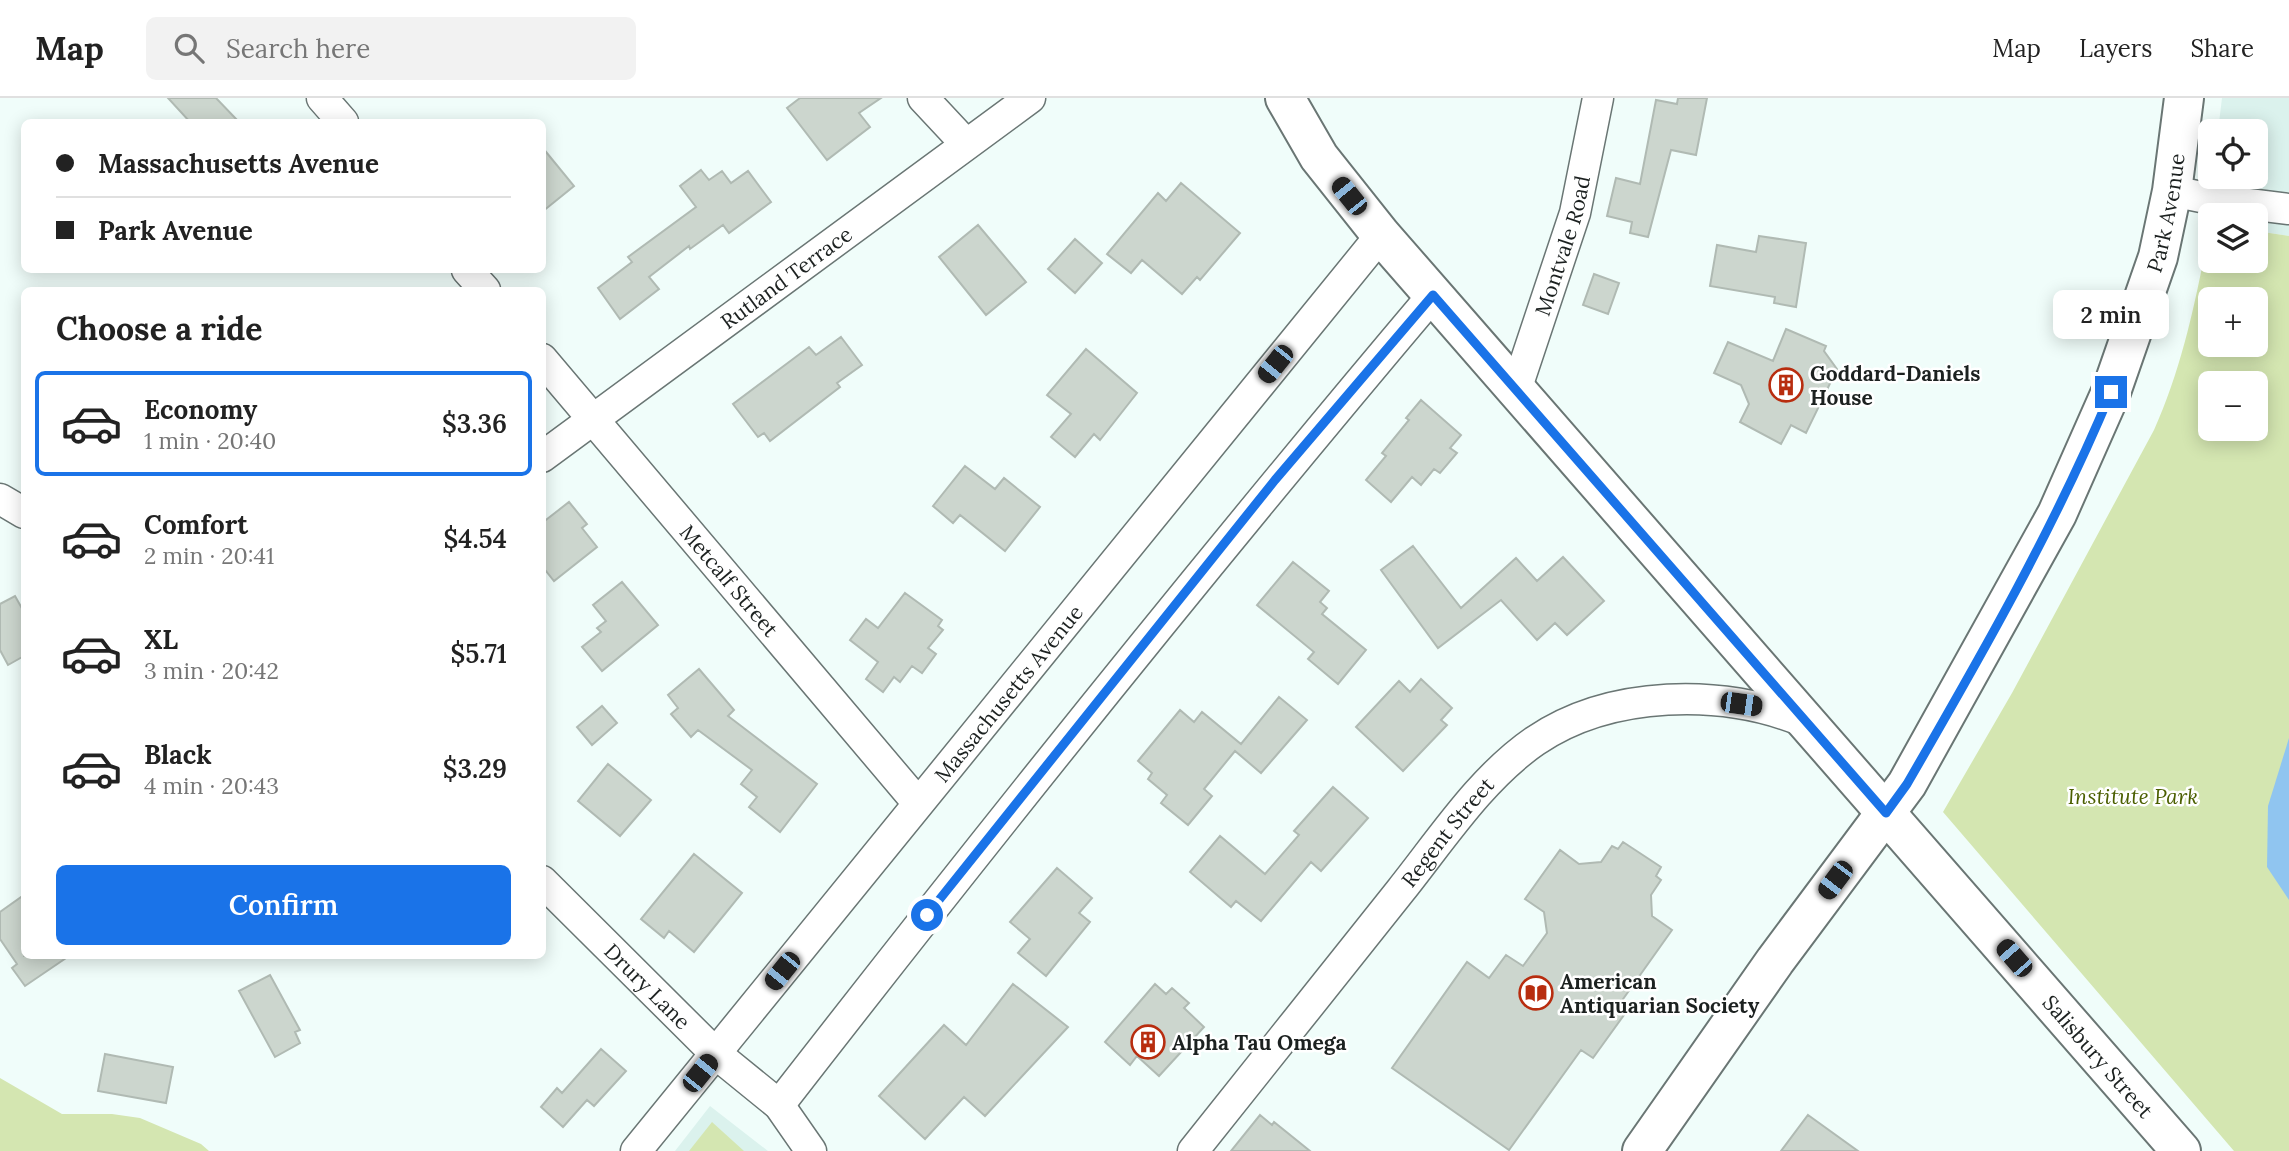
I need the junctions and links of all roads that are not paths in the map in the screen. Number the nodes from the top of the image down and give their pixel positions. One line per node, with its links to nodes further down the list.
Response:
1 (322, 98): 7 (street)
2 (922, 98): 8 (street)
3 (1030, 98): 8 (street, Rutland Terrace)
4 (1285, 98): 11 (main road, Salisbury Street)
5 (1598, 98): 16 (street, Montvale Road)
6 (2184, 98): 9 (main road, Park Avenue)
7 (340, 119)
8 (966, 144): 17 (street, Rutland Terrace)
9 (2172, 191): 10 (street); 23 (main road, Park Avenue)
10 (2289, 209)
11 (1381, 235): 14 (main road, Salisbury Street); 22 (street, Massachusetts Avenue)
12 (470, 273): 13 (street)
13 (482, 287)
14 (1433, 295): 16 (main road, Salisbury Street); 26 (street)
15 (546, 364): 17 (street, Metcalf Street)
16 (1516, 390): 21 (main road, Salisbury Street)
17 (592, 418): 18 (street, Rutland Terrace); 22 (street, Metcalf Street)
18 (546, 454)
19 (0, 499): 20 (street)
20 (21, 511)
21 (1807, 723): 23 (main road, Salisbury Street); 29 (street, Regent Street)
22 (917, 803): 25 (street, Massachusetts Avenue)
23 (1886, 813): 30 (main road, Park Avenue); 31 (main road, Salisbury Street)
24 (546, 885): 25 (street, Drury Lane)
25 (715, 1054): 26 (street, Drury Lane); 27 (street, Massachusetts Avenue)
26 (779, 1105): 28 (street, Drury Lane)
27 (636, 1151)
28 (811, 1151)
29 (1193, 1151)
30 (1642, 1151)
31 (2181, 1151)

